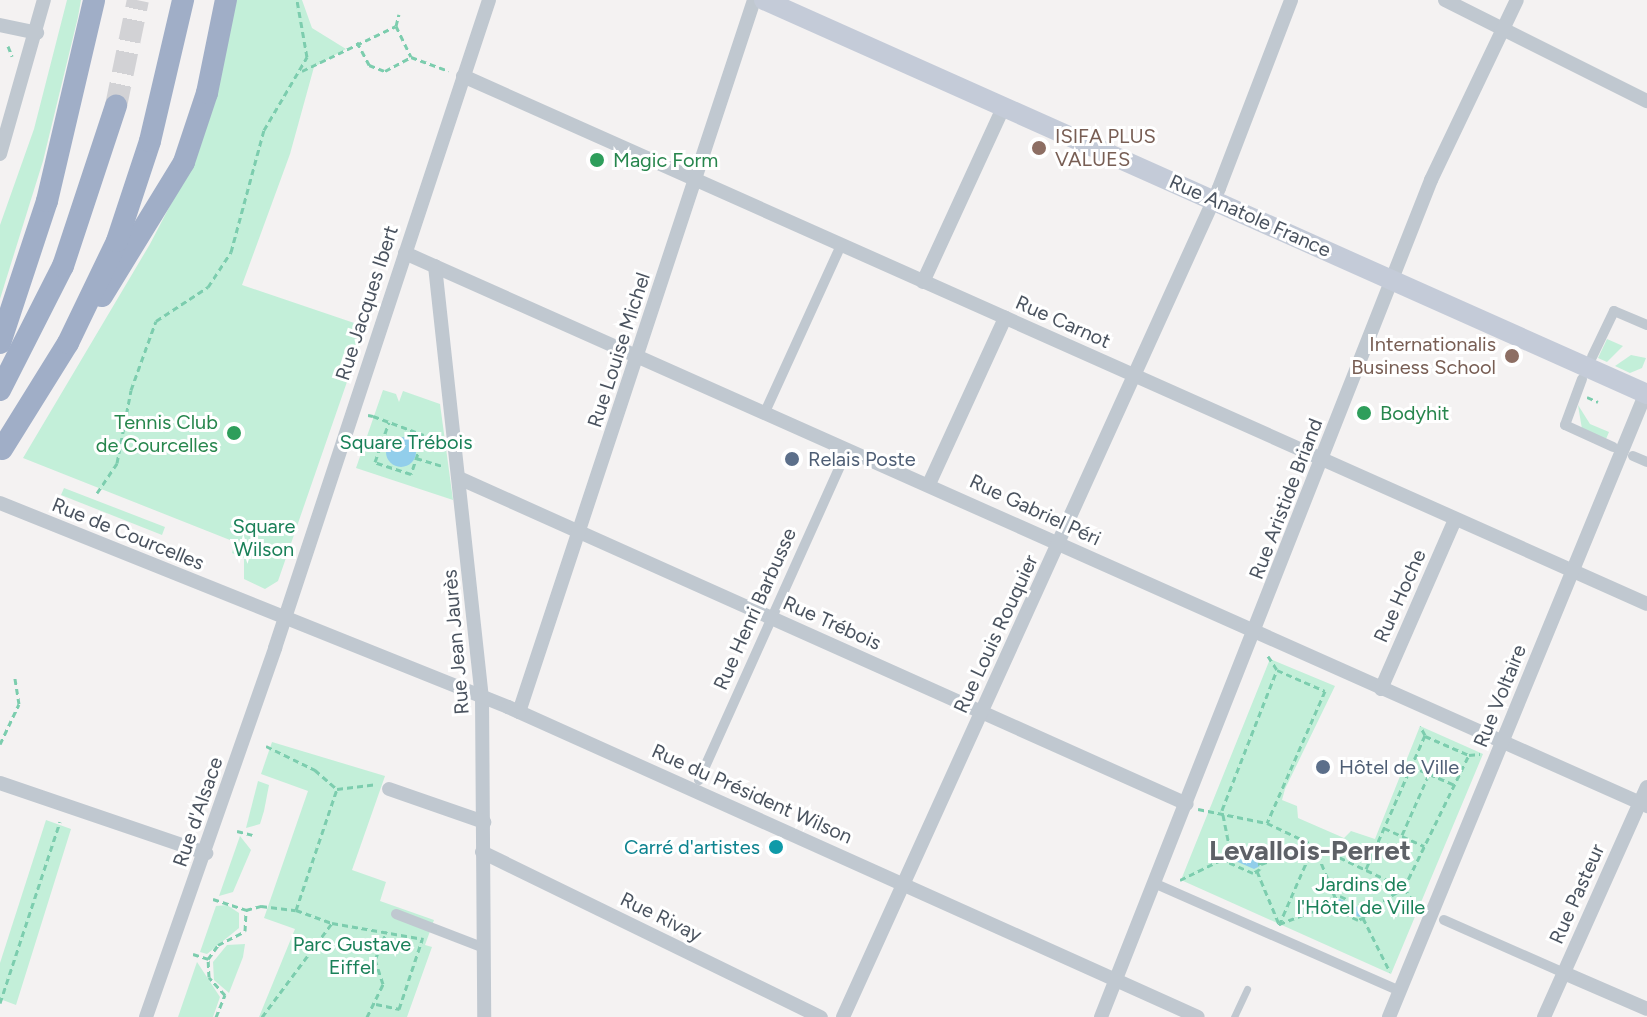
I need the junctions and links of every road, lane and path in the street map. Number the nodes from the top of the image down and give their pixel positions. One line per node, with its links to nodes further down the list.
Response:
1 (44, 0): 16 (street)
2 (94, 0): 34 (highway)
3 (183, 0): 35 (highway)
4 (226, 0): 35 (highway)
5 (297, 0): 19 (path)
6 (489, 0): 20 (street, Rue Jacques Ibert)
7 (754, 0): 25 (street, Rue Louise Michel)
8 (764, 0): 23 (main road, Rue Anatole France)
9 (1291, 0): 26 (street, Rue Louis Rouquier)
10 (1445, 0): 15 (street)
11 (1517, 0): 15 (street, Rue Aristide Briand)
12 (399, 14): 14 (path)
13 (0, 25): 16 (street)
14 (396, 26): 17 (path); 18 (path)
15 (1504, 29): 21 (street); 30 (street, Rue Aristide Briand)
16 (37, 33): 24 (street)
17 (357, 42): 18 (path); 19 (path)
18 (411, 57): 20 (path)
19 (302, 71): 57 (path)
20 (456, 74): 25 (street, Rue Carnot); 28 (street, Rue Jacques Ibert)
21 (1647, 101)
22 (116, 106): 40 (highway)
23 (1004, 106): 26 (main road, Rue Anatole France); 31 (street)
24 (0, 154)
25 (697, 179): 27 (street, Rue Carnot); 36 (street, Rue Louise Michel)
26 (1213, 201): 30 (main road, Rue Anatole France); 38 (street, Rue Louis Rouquier)
27 (841, 245): 31 (street, Rue Carnot); 44 (street)
28 (405, 253): 29 (street, Rue Gabriel Péri); 64 (street, Rue Jacques Ibert)
29 (435, 266): 36 (street, Rue Gabriel Péri); 55 (street, Rue Jean Jaurès)
30 (1393, 281): 41 (main road, Rue Anatole France); 52 (street, Rue Aristide Briand)
31 (923, 282): 32 (street, Rue Carnot)
32 (1005, 318): 38 (street, Rue Carnot); 56 (street)
33 (1647, 325): 37 (street)
34 (0, 343)
35 (68, 343): 48 (highway)
36 (638, 355): 44 (street, Rue Gabriel Péri); 60 (street, Rue Louise Michel)
37 (1592, 357)
38 (1135, 375): 52 (street, Rue Carnot); 61 (street, Rue Louis Rouquier)
39 (1582, 379): 47 (street)
40 (0, 390)
41 (1647, 393): 62 (street, Rue Voltaire)
42 (1588, 398): 43 (path)
43 (1598, 402)
44 (765, 412): 56 (street, Rue Gabriel Péri)
45 (369, 415): 46 (path)
46 (389, 422): 51 (path); 51 (path)
47 (1613, 447)
48 (2, 449)
49 (846, 453): 65 (street, Rue Henri Barbusse)
50 (1633, 456): 53 (street)
51 (416, 458): 54 (path)
52 (1322, 461): 59 (street, Rue Carnot); 66 (street, Rue Aristide Briand)
53 (1647, 462)
54 (450, 468)
55 (461, 479): 60 (street, Rue Trébois); 73 (street, Rue Jean Jaurès)
56 (929, 484): 61 (street, Rue Gabriel Péri)
57 (97, 493)
58 (0, 503): 64 (street, Rue de Courcelles)
59 (1455, 520): 62 (street, Rue Carnot); 71 (street, Rue Hoche)
60 (580, 531): 65 (street, Rue Trébois); 74 (street, Rue Louise Michel)
61 (1059, 543): 66 (street, Rue Gabriel Péri); 75 (street, Rue Louis Rouquier)
62 (1573, 572): 63 (street, Rue Carnot); 78 (street, Rue Voltaire)
63 (1647, 604)
64 (284, 619): 73 (street, Rue du Président Wilson); 105 (street, Rue d'Alsace)
65 (774, 619): 75 (street, Rue Trébois); 85 (street, Rue Henri Barbusse)
66 (1255, 634): 71 (street, Rue Gabriel Péri); 91 (street, Rue Aristide Briand)
67 (1268, 656): 68 (path)
68 (1277, 670): 72 (path); 93 (path)
69 (15, 678): 79 (path)
70 (1335, 686): 72 (path)
71 (1381, 689): 78 (street, Rue Gabriel Péri)
72 (1325, 691): 96 (path)
73 (482, 696): 74 (street, Rue du Président Wilson); 95 (street, Rue Jean Jaurès)
74 (519, 712): 111 (street, Rue du Président Wilson)
75 (982, 712): 91 (street, Rue Trébois); 111 (street, Rue Louis Rouquier)
76 (1420, 726): 77 (path)
77 (1425, 735): 82 (path); 83 (path)
78 (1503, 743): 92 (street, Rue Gabriel Péri); 135 (street, Rue Voltaire)
79 (0, 744)
80 (266, 746): 89 (path)
81 (1487, 752): 82 (path)
82 (1469, 755): 87 (path)
83 (1411, 766): 84 (path); 97 (path)
84 (1429, 774): 87 (path); 100 (path)
85 (699, 780)
86 (7, 785): 105 (street)
87 (1455, 785): 102 (path)
88 (1647, 787): 92 (street, Rue Pasteur)
89 (337, 789): 90 (path); 118 (path)
90 (389, 789): 95 (street)
91 (1187, 804): 93 (path); 112 (street, Rue Aristide Briand)
92 (1644, 804): 133 (street, Rue Pasteur)
93 (1222, 810): 96 (path); 103 (path)
94 (60, 822): 137 (path)
95 (484, 822): 104 (street, Rue Jean Jaurès)
96 (1267, 823): 101 (path)
97 (1384, 828): 100 (path); 108 (path)
98 (237, 831): 99 (path)
99 (253, 835)
100 (1402, 835): 102 (path)
101 (1314, 845): 107 (path); 108 (path); 114 (path); 125 (path)
102 (1425, 846): 113 (path)
103 (1230, 850): 106 (path); 107 (path)
104 (482, 852): 144 (street, Rue Jean Jaurès); 145 (street, Rue Rivay)
105 (206, 853): 140 (street, Rue d'Alsace)
106 (1227, 857): 109 (path); 110 (path)
107 (1261, 864): 109 (path)
108 (1366, 870): 113 (path)
109 (1257, 871): 125 (path)
110 (1172, 880)
111 (904, 884): 134 (street, Rue du Président Wilson); 146 (street, Rue Louis Rouquier)
112 (1156, 884): 128 (street); 134 (street, Rue Aristide Briand)
113 (1404, 888): 119 (path); 120 (path)
114 (1336, 898): 116 (path); 119 (path)
115 (213, 899): 117 (path)
116 (1332, 904): 122 (path); 125 (path)
117 (246, 910): 118 (path); 132 (path)
118 (296, 910): 124 (path)
119 (1366, 911): 122 (path)
120 (1423, 911)
121 (396, 914): 127 (street)
122 (1363, 918): 135 (path)
123 (1444, 920): 133 (street)
124 (332, 923): 126 (path); 142 (path)
125 (1279, 924): 128 (path)
126 (387, 931): 129 (path); 138 (path)
127 (449, 934): 129 (path); 130 (street)
128 (1274, 935): 135 (street)
129 (423, 939): 138 (path)
130 (479, 946)
131 (193, 954): 132 (path)
132 (208, 959): 141 (path)
133 (1564, 973): 139 (street); 151 (street, Rue Pasteur)
134 (1116, 980): 147 (street, Rue Aristide Briand); 148 (street, Rue du Président Wilson)
135 (1397, 985): 150 (street, Rue Voltaire)
136 (1247, 989): 149 (lane)
137 (0, 1003)
138 (376, 1004): 143 (path)
139 (1647, 1009)
140 (146, 1017)
141 (216, 1017)
142 (263, 1017)
143 (367, 1017)
144 (484, 1017)
145 (821, 1017)
146 (843, 1017)
147 (1101, 1017)
148 (1198, 1017)
149 (1234, 1017)
150 (1389, 1017)
151 (1544, 1017)

